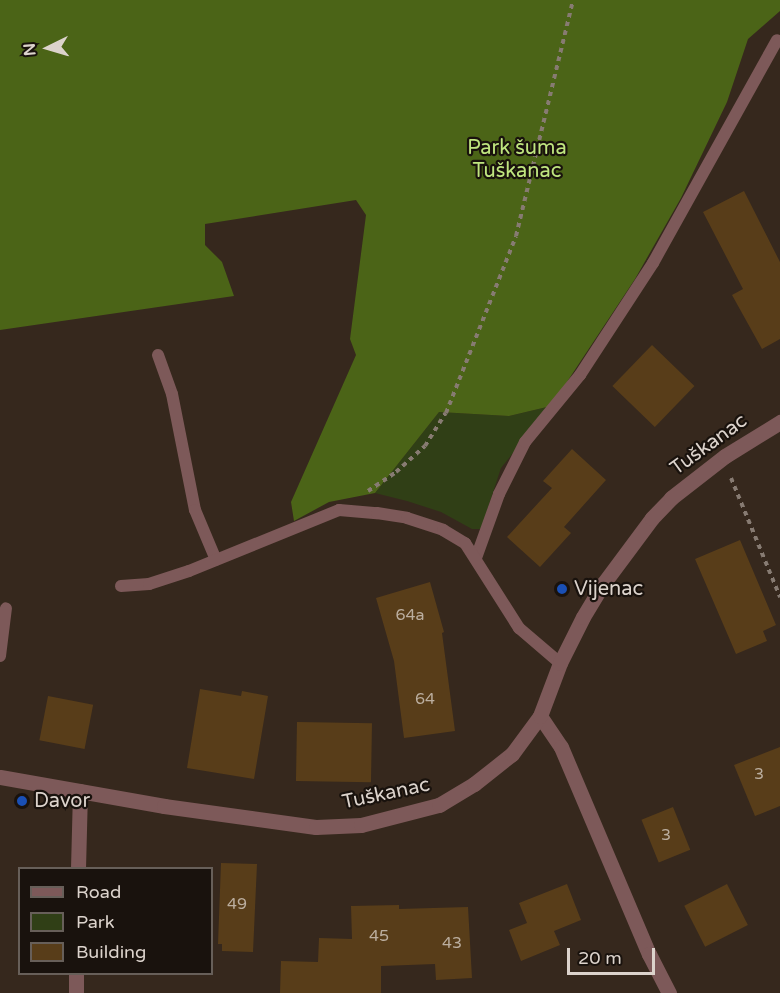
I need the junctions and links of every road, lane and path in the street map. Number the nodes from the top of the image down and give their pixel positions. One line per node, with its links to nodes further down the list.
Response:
1 (573, 0): 6 (path)
2 (777, 40): 7 (lane)
3 (158, 355): 8 (lane)
4 (780, 422): 13 (street, Tuškanac)
5 (727, 470): 10 (path)
6 (339, 510): 7 (lane); 8 (lane)
7 (476, 558): 13 (lane)
8 (216, 560): 9 (lane)
9 (121, 586)
10 (780, 597)
11 (6, 608): 12 (lane)
12 (0, 656)
13 (560, 663): 14 (street, Tuškanac)
14 (540, 716): 16 (street, Tuškanac); 20 (street)
15 (0, 777): 16 (street, Tuškanac)
16 (80, 791): 17 (street)
17 (78, 867)
18 (76, 975): 19 (street)
19 (76, 993)
20 (669, 993)

